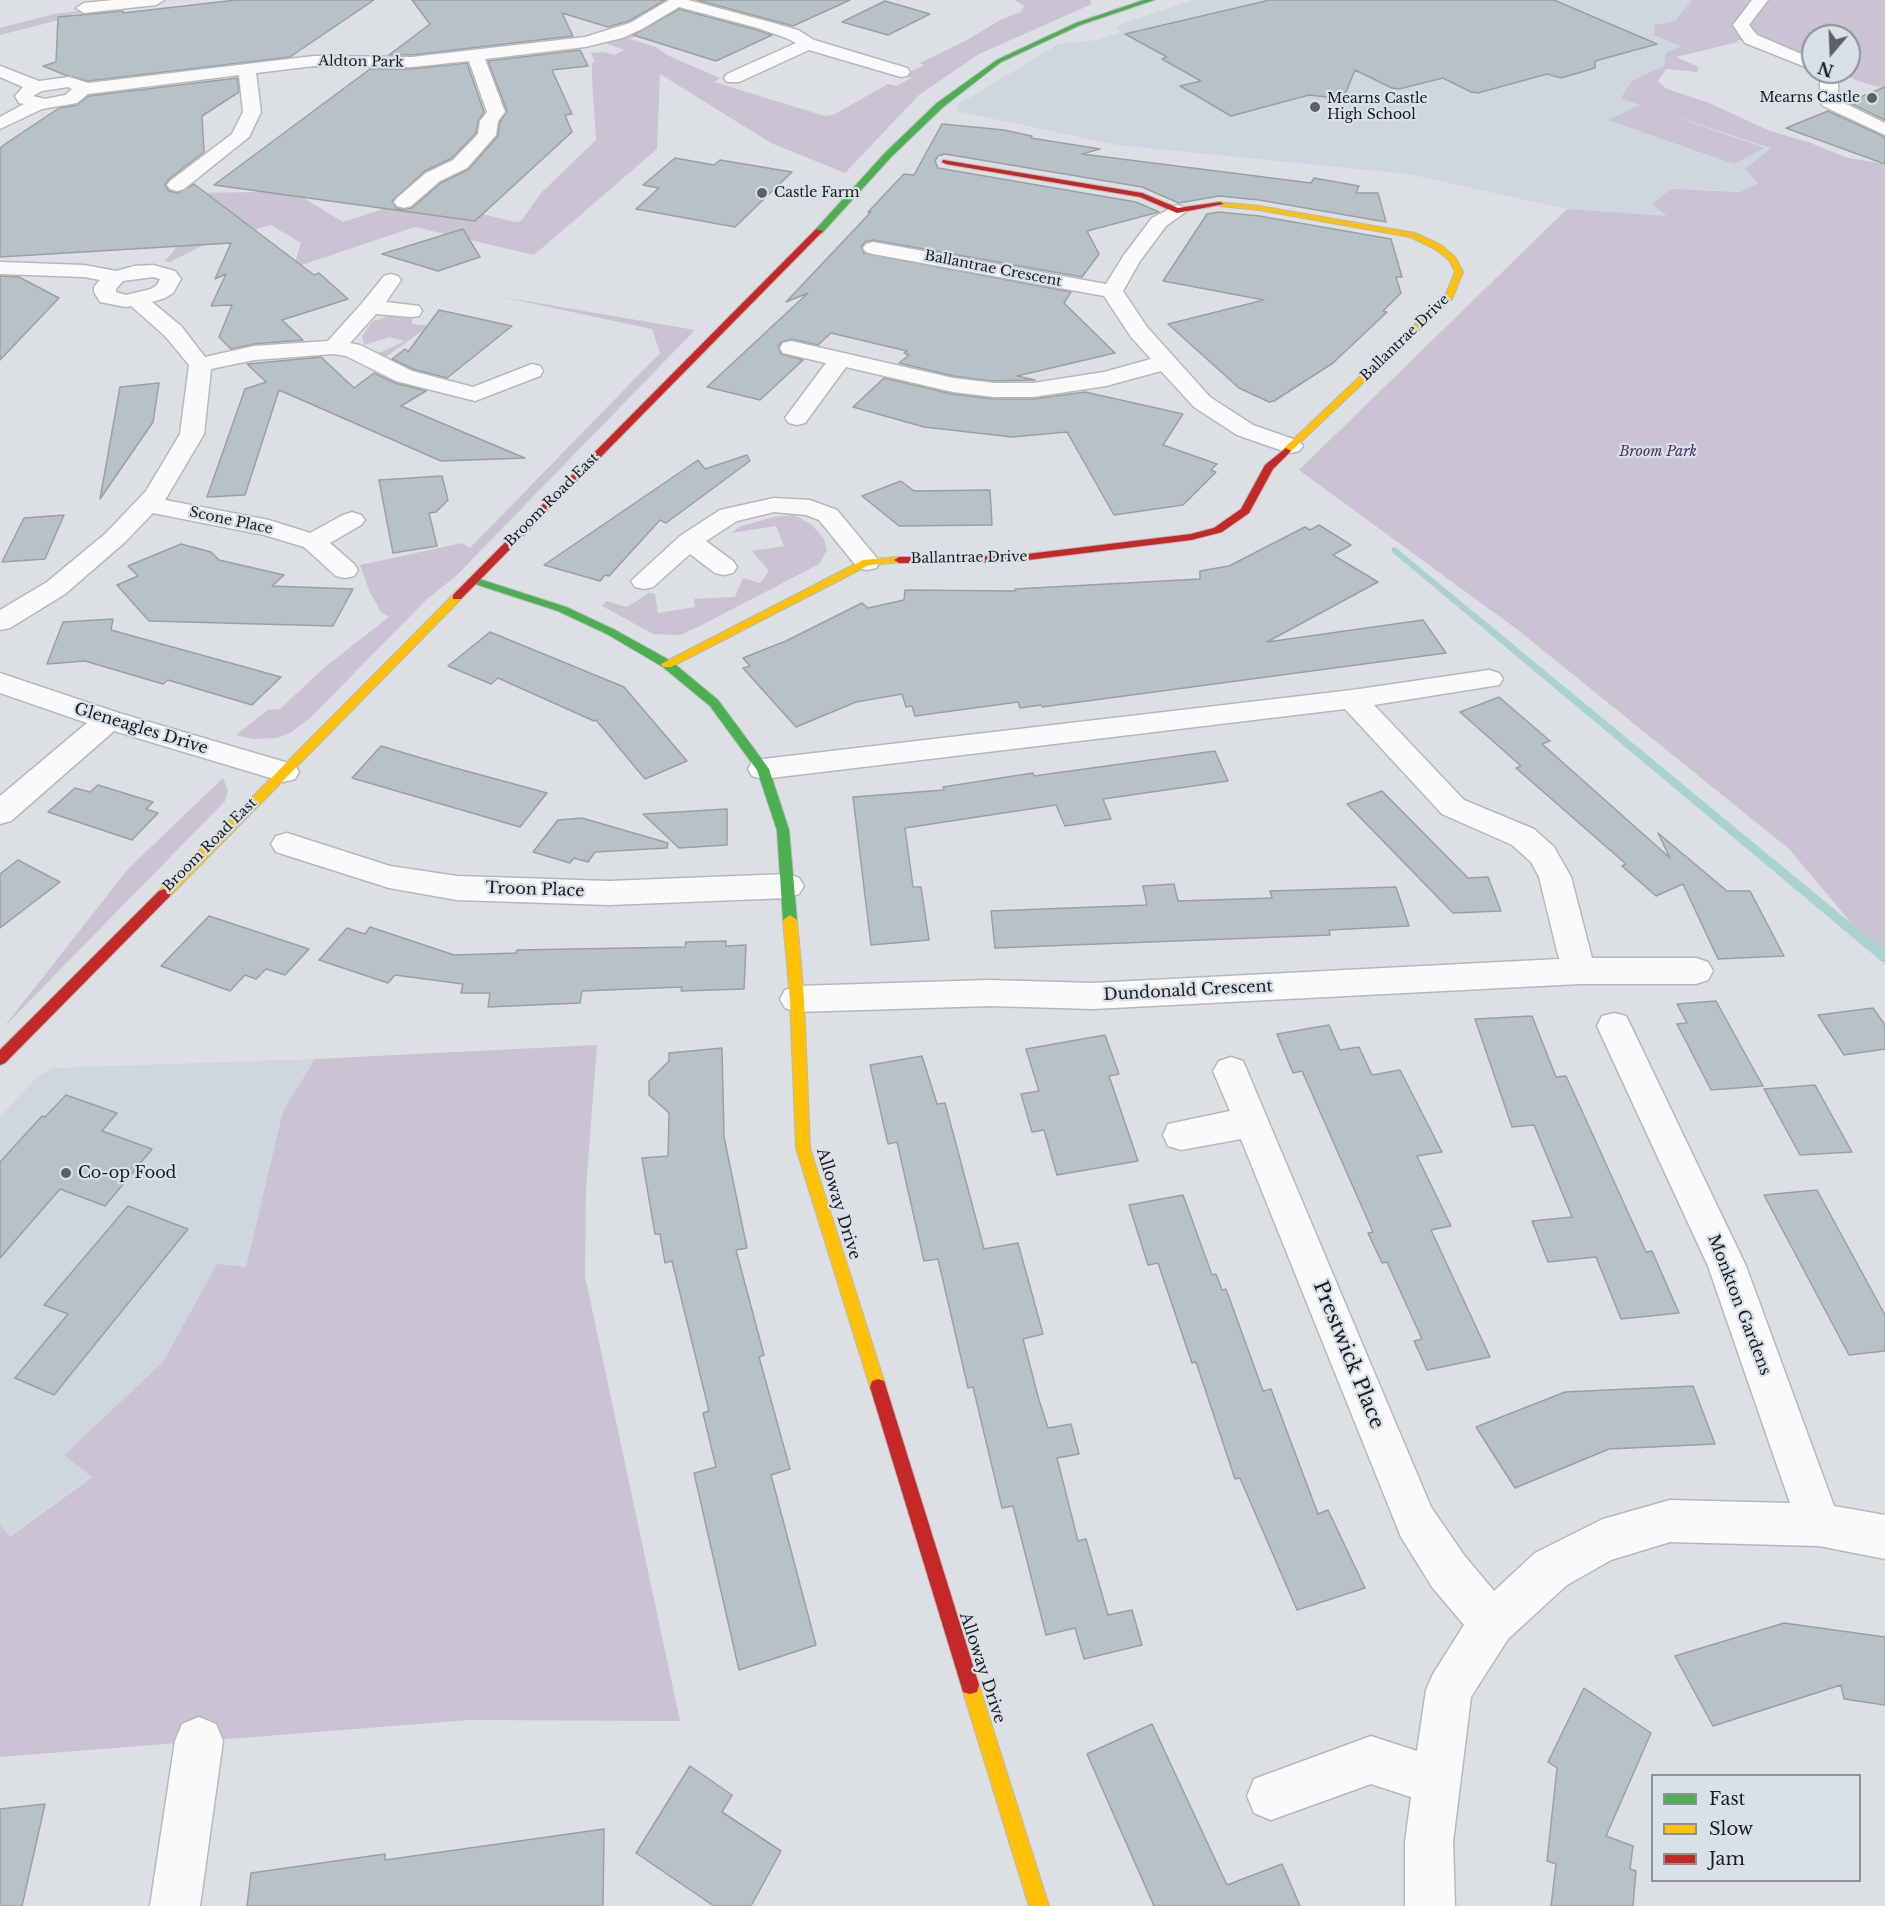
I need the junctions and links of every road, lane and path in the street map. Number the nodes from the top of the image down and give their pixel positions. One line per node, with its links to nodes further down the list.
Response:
1 (156, 0): 5 (street)
2 (1146, 0): 51 (street, Broom Road East)
3 (1760, 0): 11 (street)
4 (678, 1): 8 (street); 10 (street, Aldton Park)
5 (121, 2): 6 (street)
6 (84, 8)
7 (783, 16): 8 (street)
8 (764, 25): 9 (street)
9 (808, 44): 14 (street); 15 (street)
10 (475, 55): 12 (street, Aldton Park); 22 (street)
11 (1801, 60)
12 (246, 69): 17 (street, Aldton Park); 21 (street)
13 (0, 71): 17 (street)
14 (901, 72)
15 (732, 78)
16 (1829, 84): 19 (street)
17 (37, 95): 18 (street)
18 (0, 124)
19 (1885, 130)
20 (946, 162): 23 (street)
21 (177, 185)
22 (404, 202)
23 (1177, 211): 30 (street); 43 (street, Ballantrae Drive)
24 (873, 248): 25 (street, Ballantrae Crescent)
25 (921, 256): 27 (street); 30 (street, Ballantrae Crescent)
26 (0, 268): 28 (street)
27 (904, 276)
28 (116, 278): 31 (street); 31 (street)
29 (392, 280): 32 (street)
30 (1112, 291): 37 (street)
31 (137, 300): 38 (street)
32 (371, 307): 33 (street); 34 (street)
33 (411, 311)
34 (334, 346): 38 (street); 40 (street)
35 (791, 348): 36 (street)
36 (841, 358): 37 (street); 42 (street)
37 (1167, 362): 43 (street)
38 (200, 365): 44 (street)
39 (532, 371): 40 (street)
40 (475, 394): 41 (street)
41 (477, 418)
42 (797, 418)
43 (1291, 446): 48 (street, Ballantrae Drive)
44 (147, 504): 47 (street, Scone Place); 53 (street)
45 (352, 520): 47 (street)
46 (689, 541): 48 (street); 49 (street); 52 (street)
47 (313, 542): 50 (street, Scone Place)
48 (867, 562): 54 (street, Ballantrae Drive)
49 (724, 567)
50 (345, 570)
51 (473, 580): 54 (street, Alloway Drive); 60 (street, Broom Road East)
52 (644, 581)
53 (0, 622)
54 (667, 664): 59 (street, Alloway Drive)
55 (1489, 679): 57 (street)
56 (0, 682): 58 (street, Gleneagles Drive)
57 (1352, 699): 59 (street); 64 (street)
58 (109, 720): 60 (street, Gleneagles Drive); 61 (street)
59 (763, 769): 63 (street, Alloway Drive)
60 (284, 772): 68 (street, Broom Road East)
61 (0, 813)
62 (287, 844): 63 (street, Troon Place)
63 (788, 886): 66 (street, Alloway Drive)
64 (1579, 971): 65 (street, Dundonald Crescent); 66 (street, Dundonald Crescent)
65 (1696, 971)
66 (797, 999): 79 (street, Alloway Drive)
67 (1614, 1026): 72 (street, Monkton Gardens)
68 (0, 1059)
69 (1231, 1071): 70 (street, Prestwick Place)
70 (1252, 1122): 71 (street); 74 (street, Prestwick Place)
71 (1181, 1135)
72 (1819, 1525): 73 (street); 74 (street)
73 (1885, 1537)
74 (1492, 1623): 76 (street)
75 (199, 1740): 78 (street)
76 (1437, 1781): 77 (street); 80 (street)
77 (1271, 1796)
78 (175, 1906)
79 (1039, 1906)
80 (1430, 1906)

